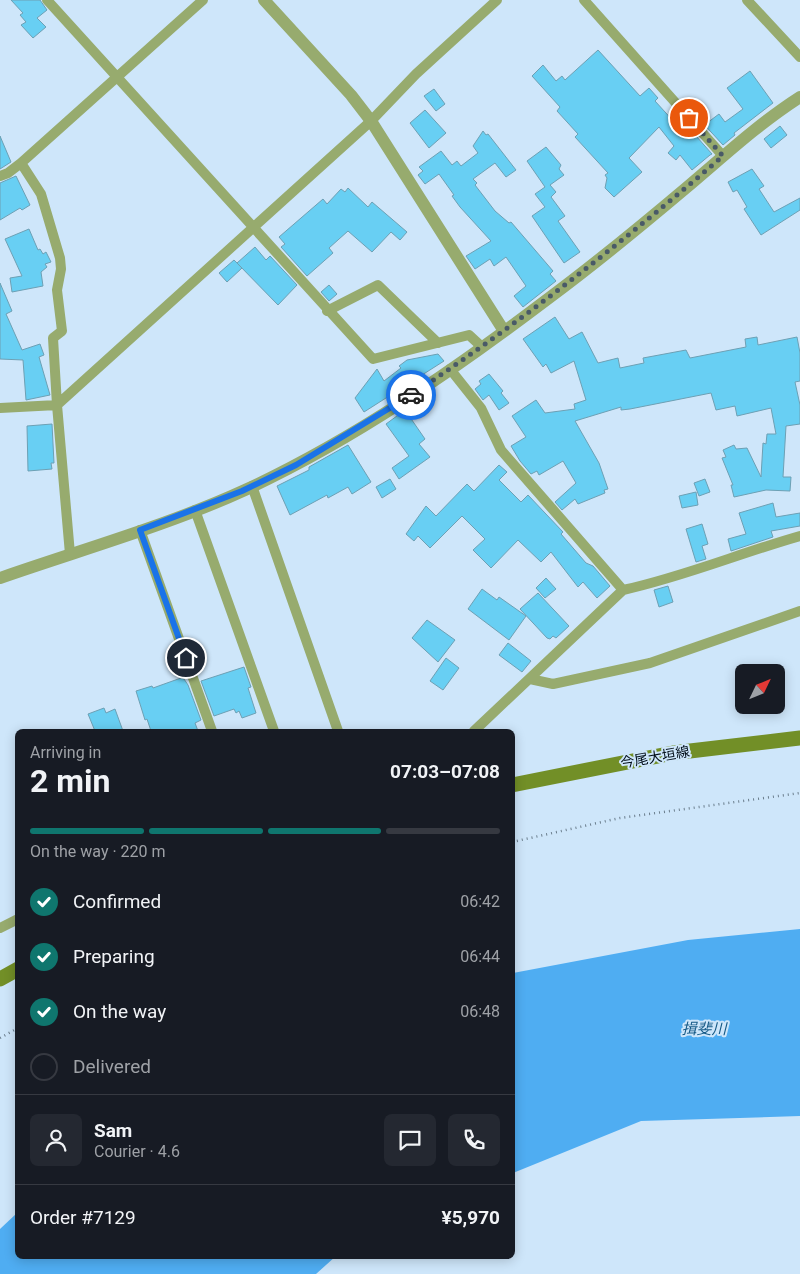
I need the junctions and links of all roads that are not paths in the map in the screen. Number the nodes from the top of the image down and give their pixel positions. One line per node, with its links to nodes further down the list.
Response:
1 (47, 0): 8 (street)
2 (203, 0): 8 (street)
3 (264, 0): 10 (street)
4 (497, 0): 10 (street)
5 (584, 0): 11 (street)
6 (748, 0): 7 (street)
7 (800, 57)
8 (116, 78): 12 (street); 14 (street)
9 (800, 97): 11 (street)
10 (372, 121): 14 (street); 16 (street)
11 (723, 156): 16 (street)
12 (21, 164): 13 (street); 20 (street)
13 (0, 176)
14 (253, 228): 15 (street); 20 (street)
15 (327, 311): 17 (street); 17 (street)
16 (504, 332): 18 (street)
17 (438, 343): 18 (street)
18 (482, 347): 19 (street)
19 (450, 369): 22 (street); 28 (street)
20 (57, 405): 21 (street); 26 (street)
21 (0, 408)
22 (252, 486): 23 (street); 33 (street)
23 (195, 510): 24 (street); 32 (street)
24 (140, 530): 26 (street); 31 (street)
25 (800, 536): 28 (street)
26 (70, 554): 27 (street)
27 (0, 578)
28 (623, 590): 30 (street)
29 (800, 611): 30 (street)
30 (530, 679): 34 (street)
31 (211, 729)
32 (273, 729)
33 (337, 729)
34 (476, 729)
35 (800, 738): 36 (main road, 今尾大垣線)
36 (515, 784)
37 (15, 920): 38 (street)
38 (0, 928)
39 (15, 971): 40 (main road)
40 (0, 979)

